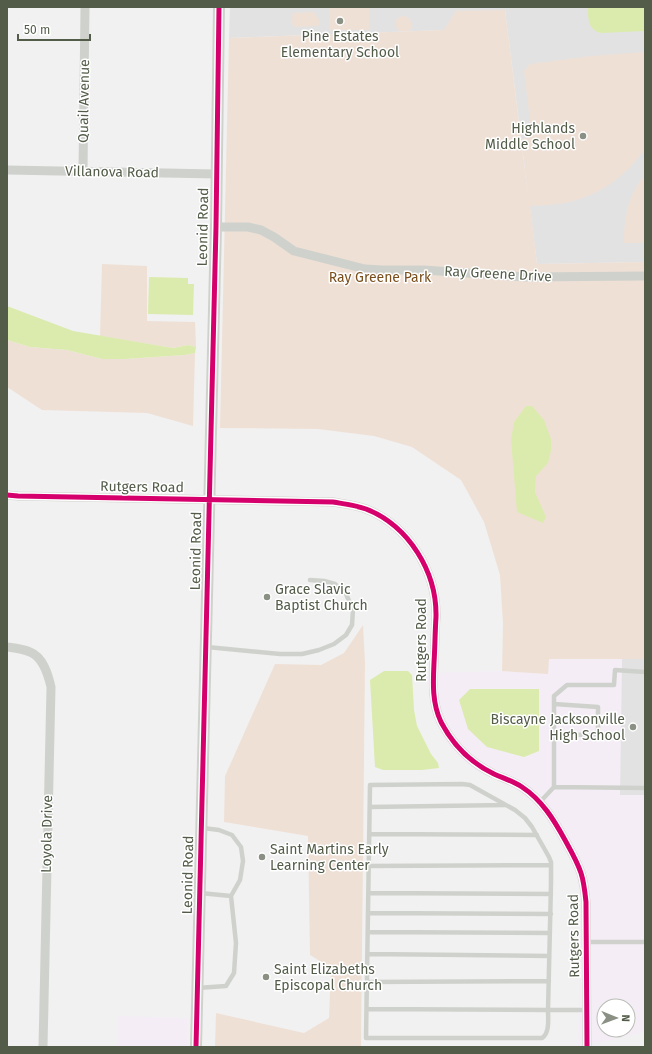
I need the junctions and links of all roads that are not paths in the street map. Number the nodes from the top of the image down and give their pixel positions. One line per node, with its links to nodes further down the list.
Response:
1 (85, 7): 4 (street, Quail Avenue)
2 (219, 7): 5 (street, Leonid Road)
3 (7, 170): 4 (street, Villanova Road)
4 (83, 171): 5 (street, Villanova Road)
5 (217, 174): 6 (street, Leonid Road)
6 (216, 227): 7 (street, Ray Greene Drive); 9 (street, Leonid Road)
7 (645, 276)
8 (7, 495): 9 (street, Rutgers Road)
9 (209, 500): 12 (street, Leonid Road); 18 (street, Rutgers Road)
10 (310, 580): 12 (lane)
11 (7, 647): 44 (street, Loyola Drive)
12 (206, 647): 21 (street, Leonid Road)
13 (645, 672): 14 (lane)
14 (554, 704): 15 (lane); 15 (lane)
15 (554, 736): 16 (lane)
16 (554, 787): 17 (lane); 18 (lane)
17 (645, 788)
18 (540, 802): 34 (street, Rutgers Road)
19 (506, 805): 20 (lane); 20 (lane); 23 (lane)
20 (370, 807): 22 (lane)
21 (201, 827): 26 (street, Leonid Road); 29 (lane)
22 (370, 834): 23 (lane); 25 (lane)
23 (537, 835): 24 (lane)
24 (551, 865): 25 (lane); 28 (lane)
25 (369, 866): 27 (lane)
26 (200, 893): 29 (lane); 40 (street, Leonid Road)
27 (369, 893): 28 (lane); 30 (lane)
28 (551, 894): 31 (lane)
29 (231, 896): 40 (lane)
30 (368, 913): 31 (lane); 32 (lane)
31 (550, 914): 33 (lane)
32 (368, 932): 33 (lane); 36 (lane)
33 (550, 933): 37 (lane)
34 (586, 942): 35 (lane); 43 (street, Rutgers Road)
35 (645, 942)
36 (368, 954): 37 (lane); 39 (lane)
37 (550, 956): 38 (lane)
38 (549, 981): 39 (lane); 42 (lane)
39 (367, 982): 41 (lane)
40 (197, 988): 45 (street, Leonid Road)
41 (367, 1009): 42 (lane); 42 (lane)
42 (548, 1010): 43 (lane)
43 (587, 1010): 46 (street, Rutgers Road)
44 (42, 1047)
45 (196, 1047)
46 (587, 1047)

